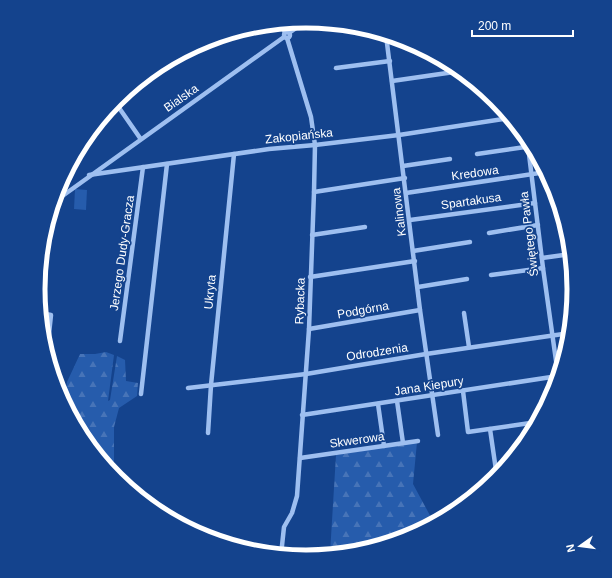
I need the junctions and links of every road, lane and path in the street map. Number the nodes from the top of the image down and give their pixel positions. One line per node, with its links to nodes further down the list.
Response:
1 (285, 29): 3 (street, Rybacka)
2 (296, 29): 3 (street, Bialska)
3 (287, 35): 12 (street, Bialska); 13 (street, Rybacka)
4 (387, 41): 5 (street, Kalinowa)
5 (390, 61): 6 (street); 8 (street, Kalinowa)
6 (336, 68)
7 (452, 72): 8 (street)
8 (392, 81): 11 (street, Kalinowa)
9 (118, 107): 12 (street)
10 (504, 119): 11 (street, Zakopiańska)
11 (399, 135): 13 (street, Zakopiańska); 20 (street, Kalinowa)
12 (140, 138): 24 (street, Bialska)
13 (315, 145): 15 (street, Zakopiańska); 26 (street, Rybacka)
14 (525, 147): 16 (street)
15 (234, 154): 19 (street, Zakopiańska); 58 (street, Ukryta)
16 (477, 154)
17 (531, 157): 23 (street, Świętego Pawła)
18 (450, 159): 20 (street)
19 (167, 164): 21 (street, Zakopiańska); 61 (street)
20 (403, 166): 25 (street, Kalinowa)
21 (143, 167): 24 (street, Zakopiańska); 52 (street, Jerzego Dudy-Gracza)
22 (539, 173): 23 (street, Kredowa)
23 (532, 174): 27 (street, Kredowa); 29 (street, Świętego Pawła)
24 (89, 175): 28 (street, Bialska)
25 (405, 178): 26 (street); 27 (street, Kalinowa)
26 (314, 192): 34 (street, Rybacka)
27 (406, 193): 30 (street, Kalinowa)
28 (63, 195)
29 (535, 202): 30 (street, Spartakusa); 31 (street, Świętego Pawła)
30 (410, 220): 36 (street, Kalinowa)
31 (538, 225): 33 (street); 38 (street, Świętego Pawła)
32 (365, 227): 34 (street)
33 (489, 233)
34 (312, 235): 42 (street, Rybacka)
35 (470, 242): 36 (street)
36 (414, 252): 39 (street, Kalinowa)
37 (565, 255): 38 (street)
38 (542, 258): 40 (street, Świętego Pawła)
39 (415, 261): 42 (street); 44 (street, Kalinowa)
40 (543, 268): 41 (street); 51 (street, Świętego Pawła)
41 (491, 275)
42 (310, 277): 48 (street, Rybacka)
43 (467, 279): 44 (street)
44 (418, 287): 45 (street, Kalinowa)
45 (420, 310): 48 (street, Podgórna); 54 (street, Kalinowa)
46 (464, 313): 53 (street)
47 (46, 314): 49 (street)
48 (309, 329): 56 (street, Rybacka)
49 (49, 332)
50 (563, 334): 51 (street, Odrodzenia)
51 (552, 336): 53 (street, Odrodzenia); 55 (street, Świętego Pawła)
52 (120, 341)
53 (469, 347): 54 (street, Odrodzenia)
54 (426, 354): 56 (street, Odrodzenia); 62 (street, Kalinowa)
55 (556, 363)
56 (306, 374): 58 (street, Odrodzenia); 65 (street, Rybacka)
57 (551, 377): 60 (street, Jana Kiepury)
58 (211, 385): 59 (street, Odrodzenia); 68 (street, Ukryta)
59 (188, 388)
60 (463, 391): 62 (street, Jana Kiepury); 67 (street)
61 (140, 394)
62 (433, 395): 63 (street, Jana Kiepury); 69 (street, Kalinowa)
63 (397, 401): 64 (street, Jana Kiepury); 71 (street)
64 (378, 404): 65 (street, Jana Kiepury); 72 (street)
65 (302, 415): 73 (street, Rybacka)
66 (530, 423): 67 (street)
67 (490, 429): 74 (street)
68 (208, 432)
69 (438, 435)
70 (418, 441): 71 (street, Skwerowa)
71 (403, 443): 72 (street, Skwerowa)
72 (384, 446): 73 (street, Skwerowa)
73 (300, 458): 75 (street, Rybacka)
74 (496, 468)
75 (282, 549)

